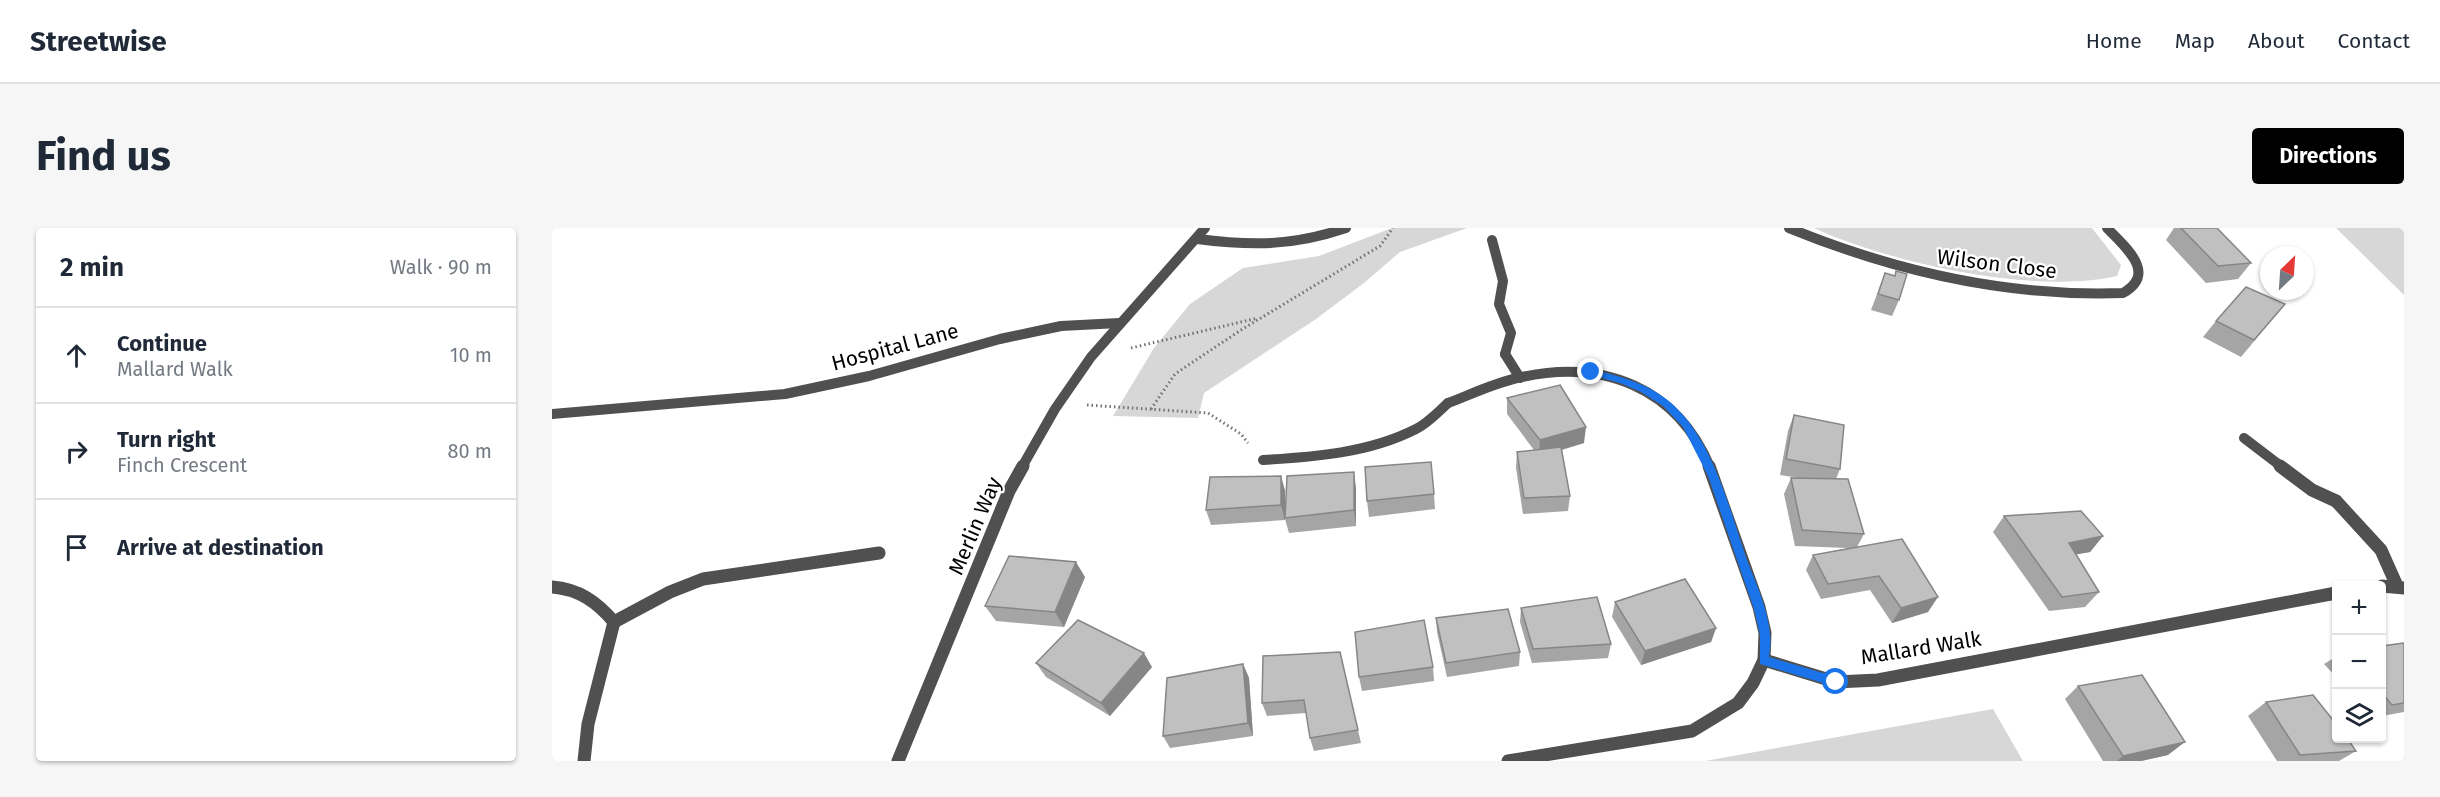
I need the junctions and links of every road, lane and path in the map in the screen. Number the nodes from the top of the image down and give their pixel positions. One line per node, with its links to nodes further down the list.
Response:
1 (1205, 228): 6 (street)
2 (1346, 228): 6 (street)
3 (1393, 228): 8 (path)
4 (1789, 228): 5 (street, Wilson Close)
5 (2107, 228)
6 (1197, 239): 9 (street)
7 (1492, 240): 11 (street)
8 (1262, 318): 10 (path); 13 (path)
9 (1119, 323): 10 (street, Merlin Way); 14 (street, Hospital Lane)
10 (1101, 345): 12 (street, Merlin Way)
11 (1520, 378): 16 (street); 23 (street)
12 (1059, 403): 13 (path); 25 (street, Merlin Way)
13 (1151, 409): 16 (path)
14 (552, 414)
15 (2244, 438): 20 (street)
16 (1263, 460)
17 (879, 554): 22 (street)
18 (2386, 586): 20 (street)
19 (552, 587): 22 (street)
20 (2401, 587)
21 (2332, 594): 23 (street, Mallard Walk)
22 (614, 622): 24 (street)
23 (1764, 660): 26 (street)
24 (584, 761)
25 (898, 761)
26 (1508, 761)

